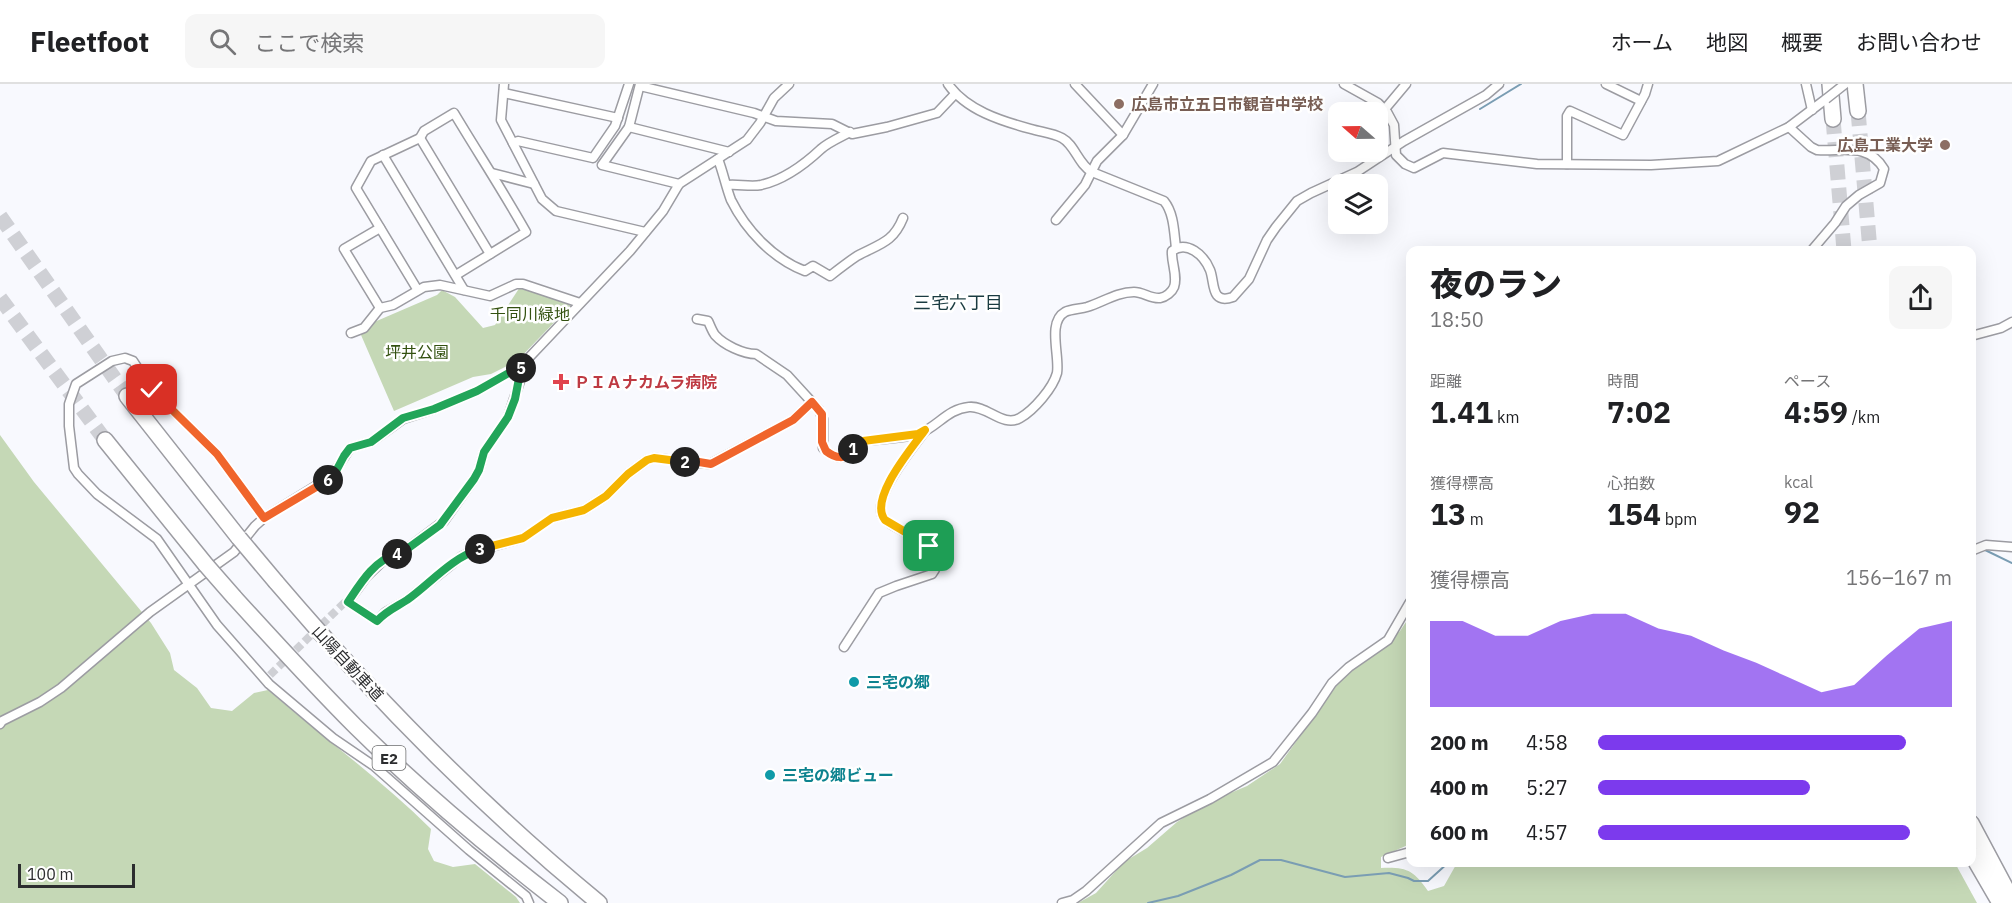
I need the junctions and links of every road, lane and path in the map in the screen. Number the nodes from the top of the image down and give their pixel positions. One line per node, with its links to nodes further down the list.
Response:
1 (629, 84): 25 (street)
2 (789, 84): 24 (street)
3 (948, 84): 17 (street)
4 (1076, 84): 30 (street)
5 (1153, 84): 30 (street)
6 (1344, 84): 19 (street)
7 (1406, 84): 20 (street)
8 (1499, 84): 33 (street)
9 (1606, 84): 18 (street)
10 (1648, 84): 18 (street)
11 (1806, 84): 21 (street)
12 (1845, 84): 16 (street, bridge)
13 (1856, 84): 22 (highway)
14 (640, 85): 24 (street); 27 (street)
15 (504, 88): 25 (street); 32 (street)
16 (1828, 92): 21 (street); 26 (highway)
17 (955, 94): 29 (street); 38 (street)
18 (1641, 101): 37 (street)
19 (1376, 102)
20 (1388, 104)
21 (1812, 110): 28 (street)
22 (1858, 111)
23 (1388, 115): 33 (street)
24 (763, 117): 29 (street); 34 (street)
25 (618, 118): 32 (street)
26 (1833, 119)
27 (629, 127): 34 (street); 41 (street)
28 (1789, 127): 37 (street); 47 (street)
29 (850, 132): 42 (street)
30 (1123, 135): 38 (street)
31 (420, 138): 35 (street); 39 (street); 49 (street)
32 (513, 143): 40 (street)
33 (1394, 147): 37 (street); 48 (street)
34 (729, 152): 36 (street)
35 (383, 154): 45 (street); 50 (street)
36 (718, 159): 41 (street); 42 (street)
37 (1567, 164)
38 (1092, 172): 44 (street); 48 (street)
39 (492, 173): 40 (street); 49 (street)
40 (534, 184): 46 (street)
41 (679, 184): 46 (street)
42 (728, 185): 43 (street)
43 (903, 218)
44 (1056, 220)
45 (380, 228): 51 (street); 54 (street)
46 (645, 232): 53 (street)
47 (1815, 246)
48 (1176, 248): 62 (street)
49 (490, 254): 50 (street)
50 (456, 275): 52 (street)
51 (417, 289): 52 (street); 54 (street)
52 (464, 290): 53 (street)
53 (580, 303): 59 (street)
54 (380, 308): 57 (street)
55 (697, 320): 61 (street)
56 (2012, 322): 58 (street)
57 (351, 333)
58 (1976, 335)
59 (521, 366): 61 (street); 64 (street)
60 (127, 396): 75 (highway, 山陽自動車道 / E2, bridge)
61 (812, 402): 62 (street)
62 (925, 430): 69 (street)
63 (105, 440): 78 (highway, E2, bridge)
64 (264, 518): 67 (street); 67 (street)
65 (2012, 547): 66 (street)
66 (1976, 549)
67 (190, 585): 70 (street); 77 (street)
68 (1406, 609): 79 (street)
69 (844, 647)
70 (0, 724)
71 (1976, 832): 76 (highway)
72 (1406, 853): 73 (street)
73 (1388, 858)
74 (1976, 862): 80 (highway)
75 (594, 899)
76 (2012, 900)
77 (529, 903)
78 (560, 903)
79 (1062, 903)
80 (2000, 903)

